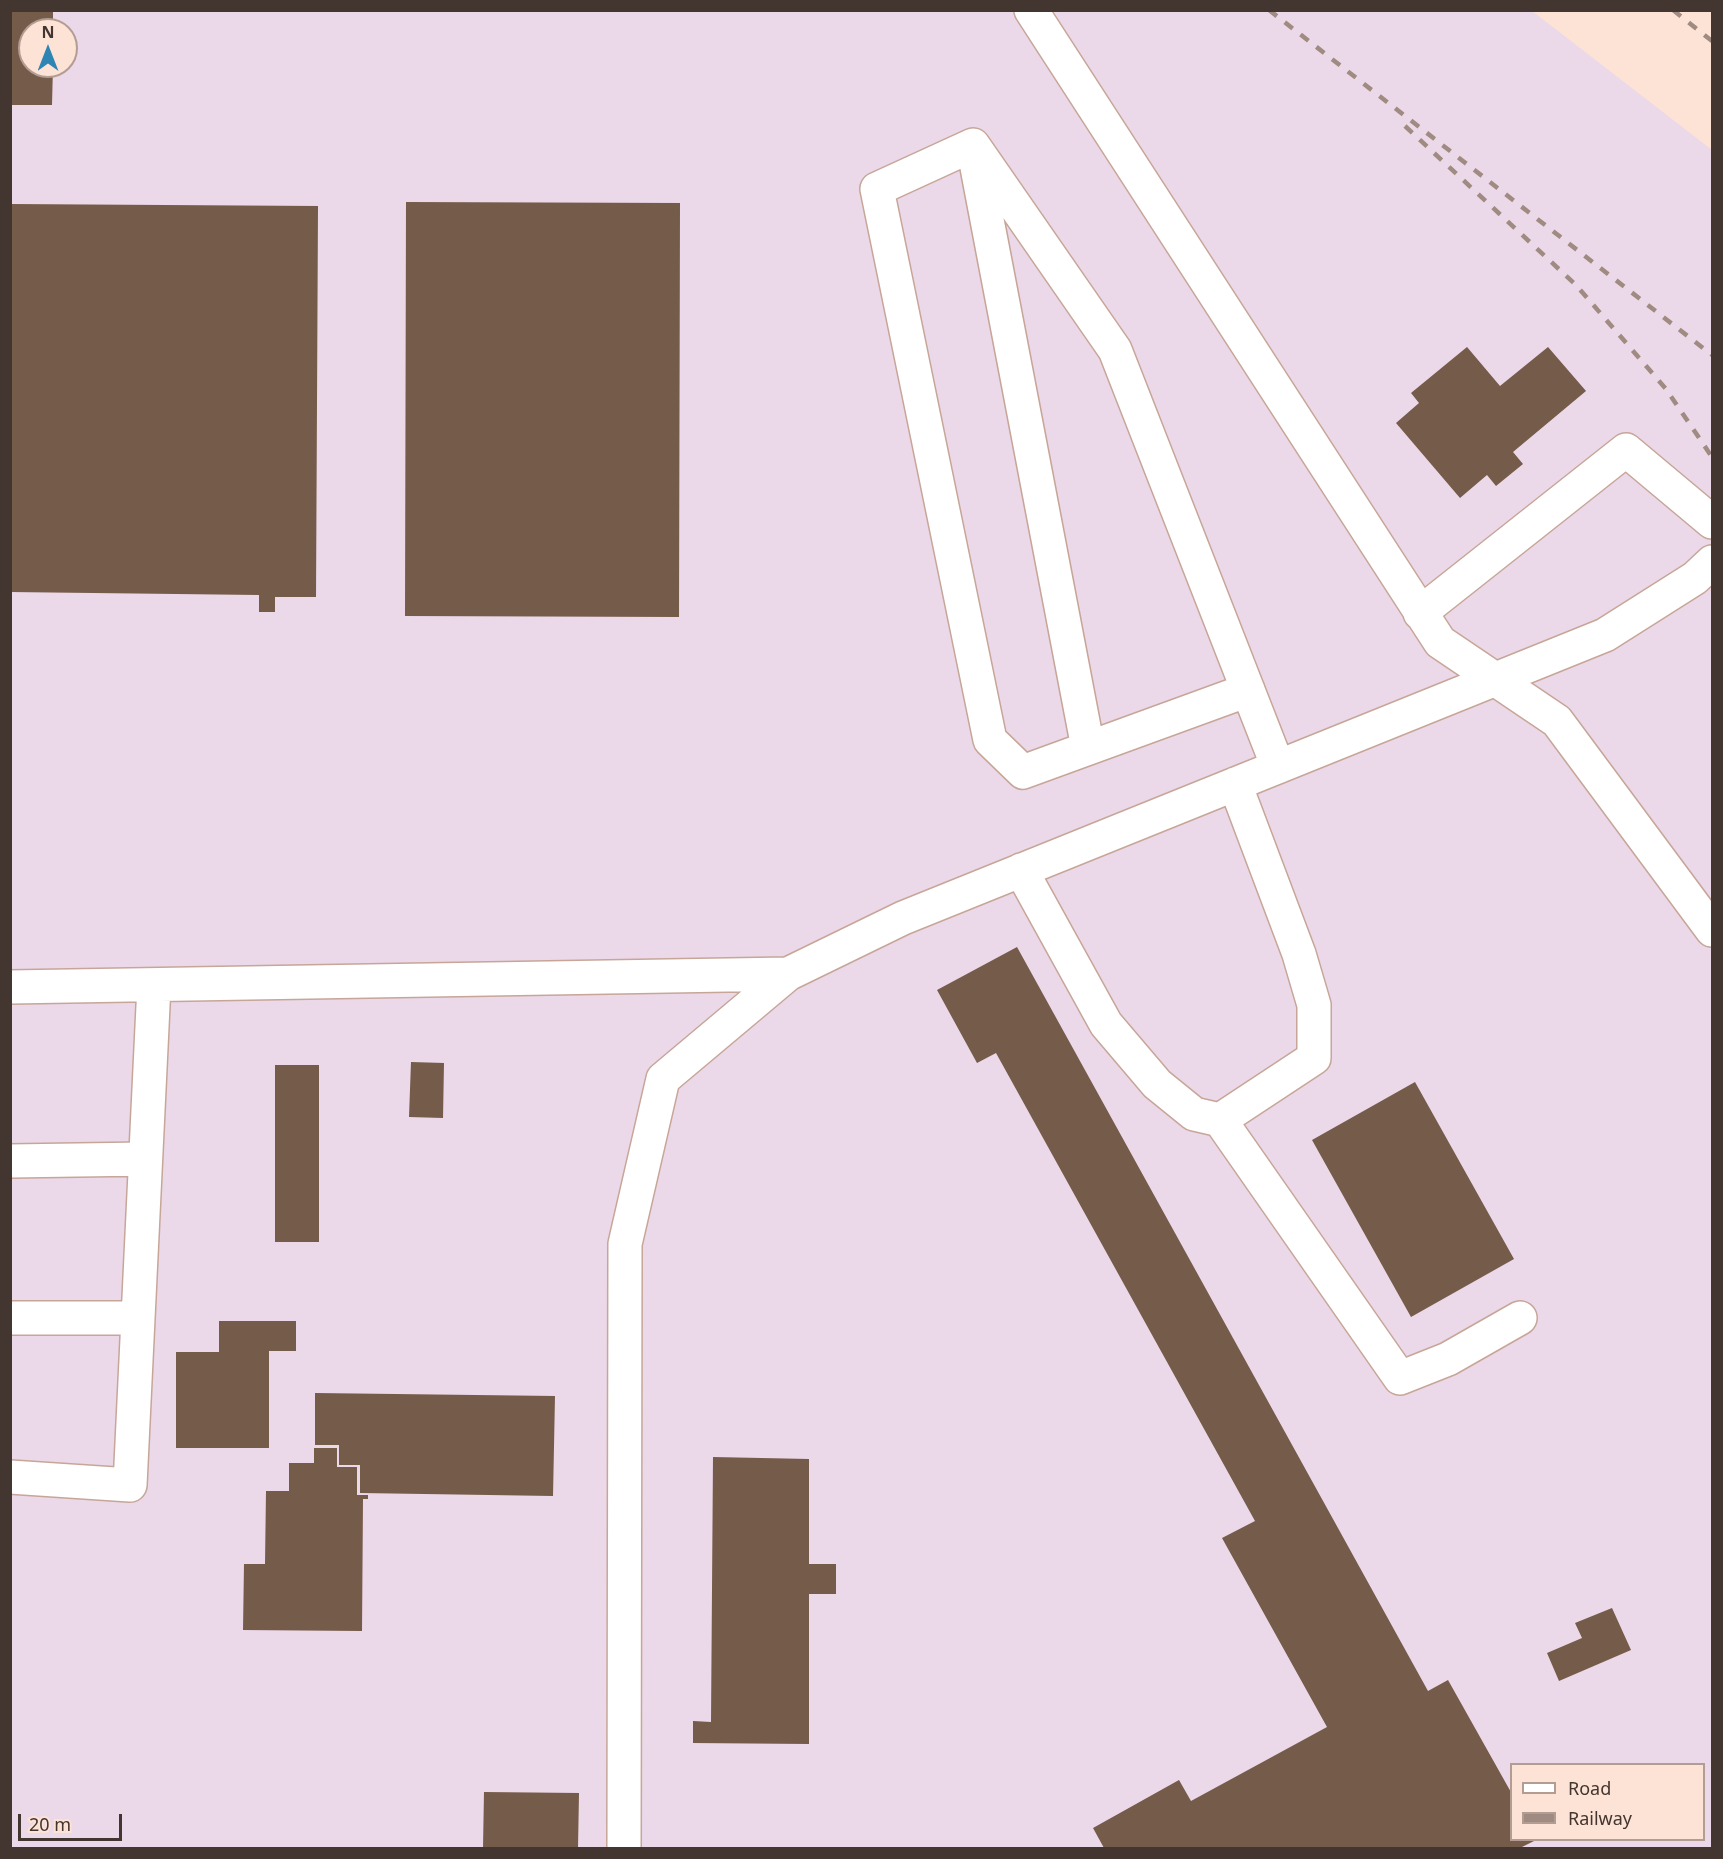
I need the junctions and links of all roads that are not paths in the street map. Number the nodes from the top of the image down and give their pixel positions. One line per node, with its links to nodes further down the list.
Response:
1 (1031, 10): 5 (lane)
2 (973, 145): 7 (lane); 8 (lane); 8 (lane)
3 (1713, 522): 5 (lane)
4 (1713, 562): 6 (lane)
5 (1420, 613): 6 (lane)
6 (1495, 679): 9 (lane); 12 (lane)
7 (1248, 690): 8 (lane); 9 (lane)
8 (1088, 748)
9 (1278, 766): 10 (lane)
10 (1235, 784): 11 (lane); 16 (lane)
11 (1021, 870): 13 (lane); 16 (lane)
12 (1713, 930)
13 (788, 974): 14 (lane); 23 (lane)
14 (154, 985): 15 (lane); 17 (lane)
15 (10, 987)
16 (1220, 1120): 21 (lane)
17 (145, 1159): 18 (lane); 20 (lane)
18 (10, 1161)
19 (10, 1318): 20 (lane)
20 (138, 1318): 22 (lane)
21 (1520, 1318)
22 (10, 1477)
23 (624, 1848)

